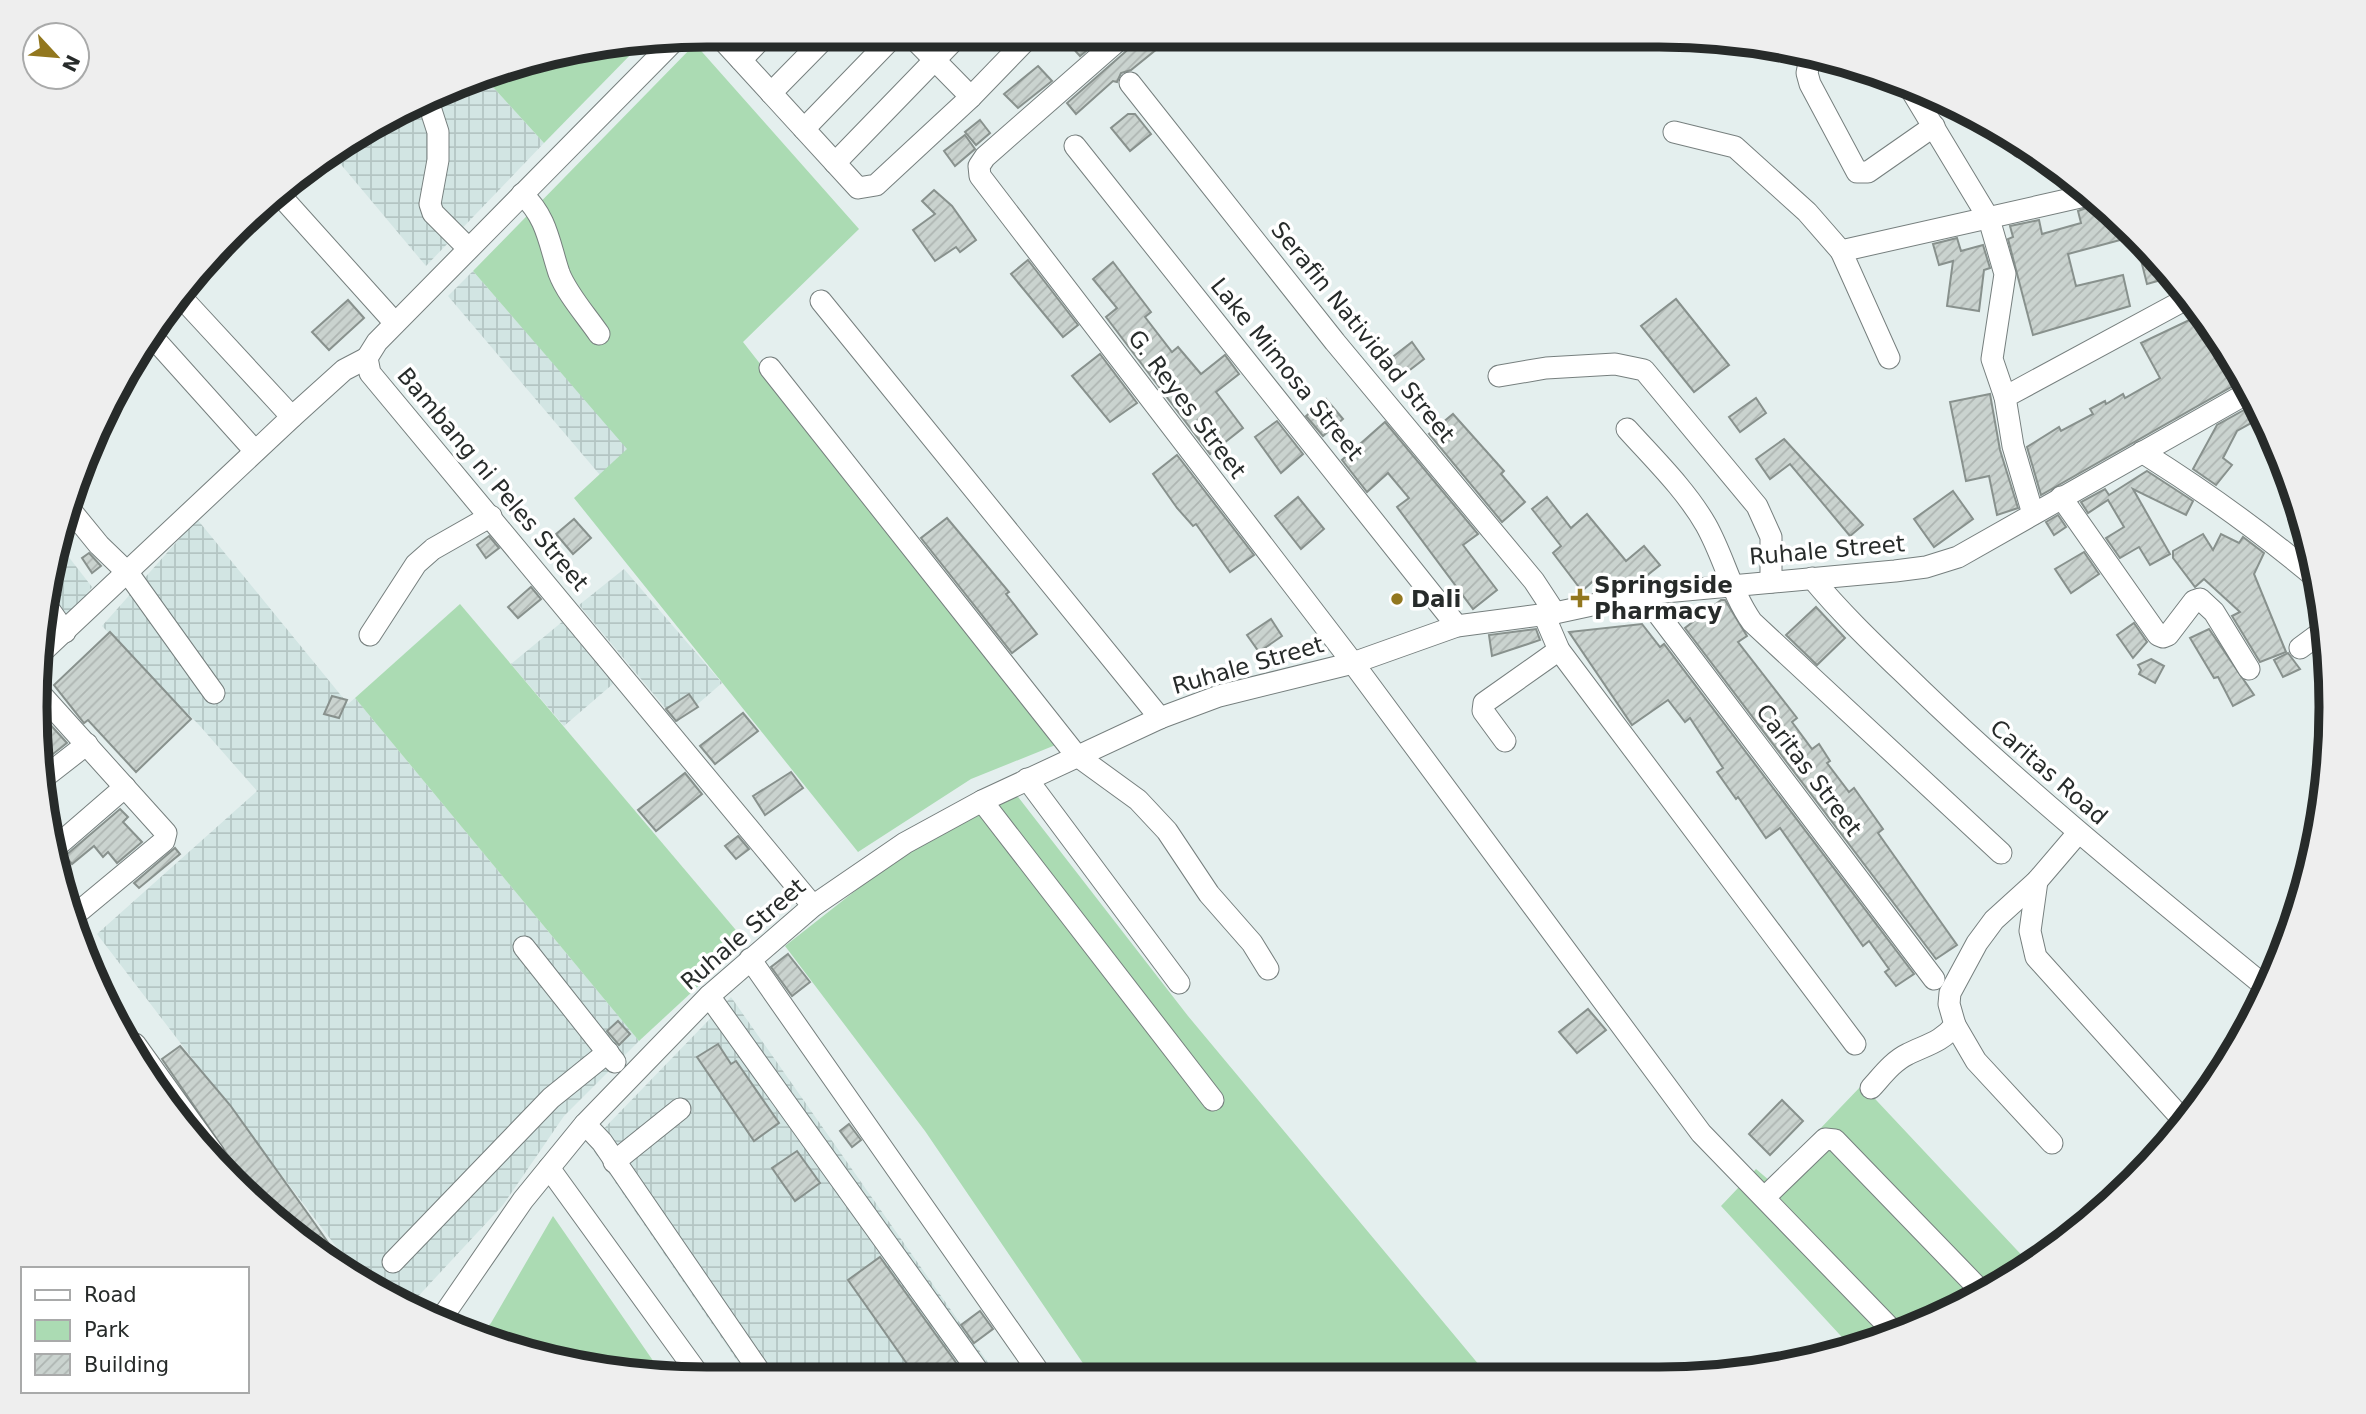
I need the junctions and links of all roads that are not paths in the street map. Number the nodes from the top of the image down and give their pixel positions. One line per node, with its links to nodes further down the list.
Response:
1 (729, 47): 10 (street)
2 (753, 47): 10 (street)
3 (816, 47): 14 (street)
4 (883, 47): 19 (street)
5 (922, 47): 11 (street)
6 (949, 47): 11 (street)
7 (1020, 47): 15 (street)
8 (1110, 47): 64 (street, G. Reyes Street)
9 (646, 54): 23 (street, Bambang ni Peles Street)
10 (741, 60): 14 (street)
11 (936, 62): 15 (street); 22 (street)
12 (1810, 65): 18 (street)
13 (1130, 83): 55 (street, Serafin Natividad Street)
14 (771, 93): 19 (street)
15 (971, 97): 22 (street)
16 (1918, 100): 18 (street)
17 (430, 108): 27 (street)
18 (1934, 126): 26 (street)
19 (804, 130): 22 (street)
20 (1674, 132): 28 (street)
21 (1075, 146): 57 (street, Lake Mimosa Street)
22 (835, 163)
23 (522, 194): 27 (street, Bambang ni Peles Street); 33 (street)
24 (2078, 198): 26 (street)
25 (285, 200): 32 (street)
26 (1989, 219): 28 (street); 39 (street)
27 (468, 248): 32 (street, Bambang ni Peles Street)
28 (1841, 251): 36 (street)
29 (821, 301): 68 (street)
30 (186, 302): 41 (street)
31 (2180, 302): 39 (street)
32 (395, 323): 35 (street, Bambang ni Peles Street)
33 (599, 334)
34 (157, 342): 43 (street)
35 (367, 358): 41 (street); 48 (street, Bambang ni Peles Street)
36 (1889, 358)
37 (770, 368): 71 (street)
38 (1499, 376): 52 (street)
39 (2005, 397): 46 (street)
40 (2241, 397): 44 (street, Ruhale Street)
41 (292, 417): 43 (street)
42 (1627, 429): 53 (street)
43 (255, 451): 50 (street)
44 (2141, 452): 45 (street, Ruhale Street); 49 (street)
45 (2061, 497): 46 (street, Ruhale Street); 65 (street)
46 (2034, 514): 51 (street, Ruhale Street)
47 (76, 516): 50 (street)
48 (491, 516): 59 (street); 80 (street, Bambang ni Peles Street)
49 (2304, 569)
50 (128, 573): 58 (street); 66 (street)
51 (1812, 579): 52 (street, Ruhale Street); 76 (street, Caritas Road)
52 (1771, 582): 53 (street, Ruhale Street)
53 (1731, 584): 54 (street, Ruhale Street); 78 (street)
54 (1643, 594): 55 (street, Ruhale Street); 85 (street, Caritas Street)
55 (1550, 614): 57 (street, Ruhale Street); 63 (street, Serafin Natividad Street)
56 (54, 616): 58 (street)
57 (1457, 626): 64 (street, Ruhale Street)
58 (65, 632): 61 (street)
59 (370, 635)
60 (2315, 637): 62 (street)
61 (51, 644)
62 (2300, 648)
63 (1559, 650): 69 (street); 90 (street, Serafin Natividad Street)
64 (1353, 663): 68 (street, Ruhale Street); 101 (street, G. Reyes Street)
65 (2249, 669)
66 (214, 693)
67 (47, 701): 70 (street)
68 (1160, 718): 71 (street, Ruhale Street)
69 (1505, 741)
70 (87, 744): 72 (street); 74 (street)
71 (1076, 755): 73 (street, Ruhale Street); 84 (street)
72 (51, 772)
73 (1027, 779): 75 (street, Ruhale Street); 87 (street)
74 (125, 787): 77 (street); 81 (street)
75 (982, 801): 80 (street, Ruhale Street); 94 (street)
76 (2078, 833): 79 (street); 86 (street, Caritas Road)
77 (61, 842)
78 (2001, 853)
79 (2037, 881): 89 (street); 96 (street)
80 (813, 906): 83 (street, Ruhale Street)
81 (80, 911)
82 (524, 947): 91 (street)
83 (750, 958): 88 (street, Ruhale Street); 109 (street)
84 (1268, 969)
85 (1934, 979)
86 (2259, 981)
87 (1179, 983)
88 (709, 996): 92 (street, Ruhale Street); 108 (street)
89 (1955, 1025): 93 (street); 98 (street)
90 (1855, 1044)
91 (608, 1052): 92 (street); 102 (street)
92 (629, 1076): 97 (street, Ruhale Street)
93 (1871, 1088)
94 (1213, 1100)
95 (680, 1109): 99 (street)
96 (2178, 1114)
97 (585, 1124): 99 (street); 100 (street, Ruhale Street)
98 (2052, 1143)
99 (614, 1162): 107 (street)
100 (549, 1168): 104 (street, Ruhale Street); 106 (street)
101 (1765, 1197): 103 (street); 105 (street, G. Reyes Street)
102 (393, 1262)
103 (1976, 1285)
104 (445, 1313)
105 (1888, 1326)
106 (693, 1366)
107 (756, 1367)
108 (975, 1367)
109 (1036, 1367)

